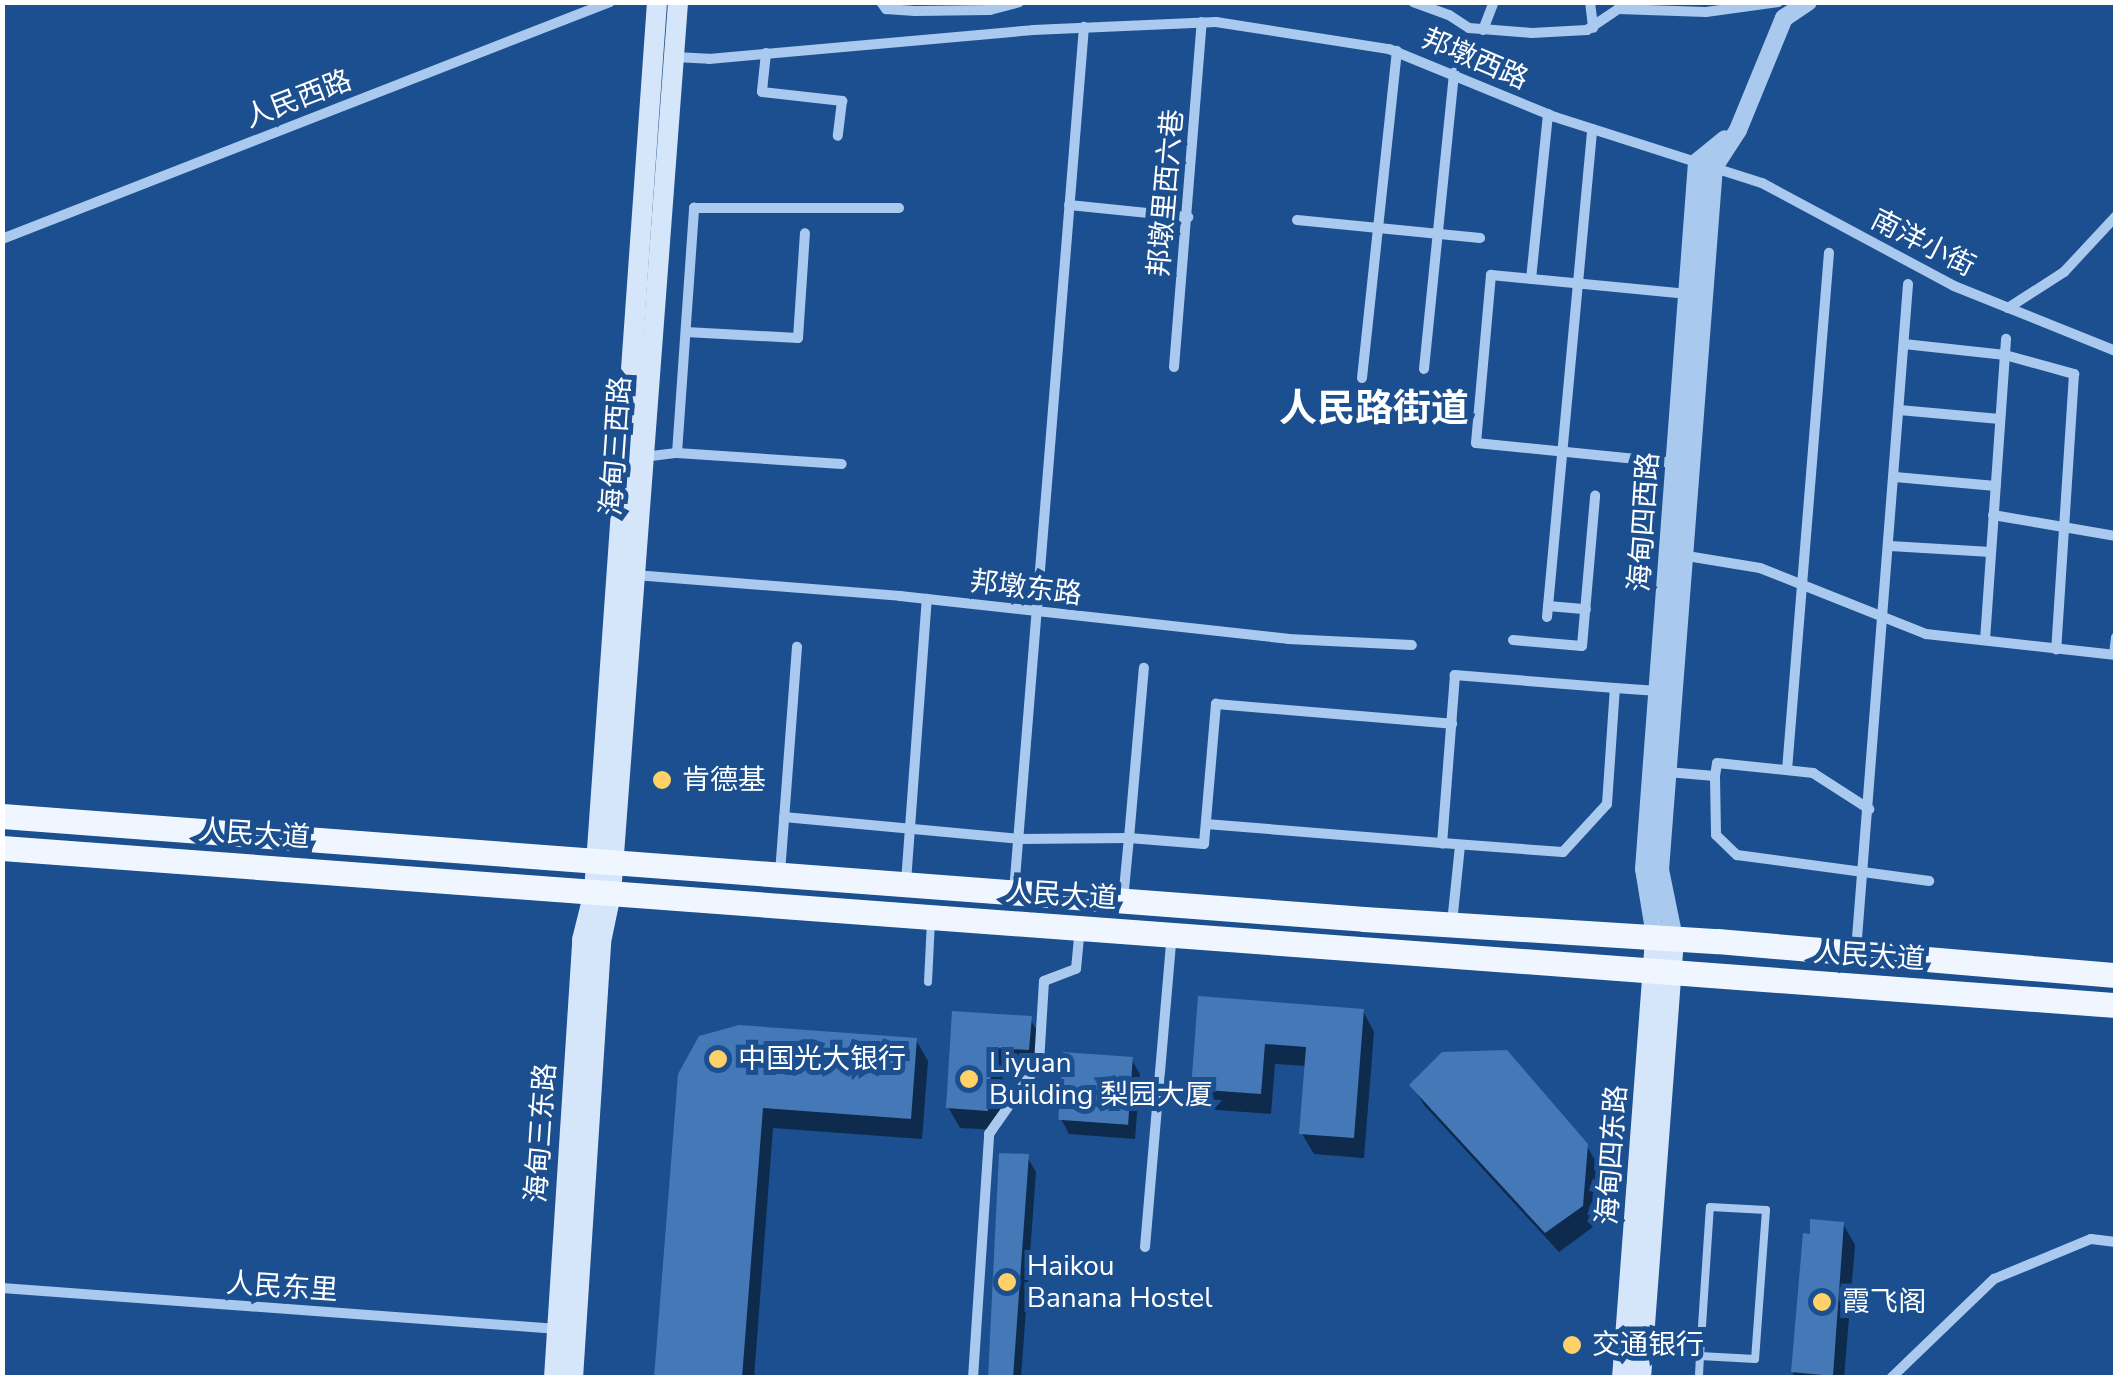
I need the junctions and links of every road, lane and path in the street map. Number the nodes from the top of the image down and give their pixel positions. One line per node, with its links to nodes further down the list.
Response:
1 (610, 2): 33 (street, 人民西路)
2 (656, 2): 95 (main road, 海甸三西路)
3 (678, 2): 19 (main road, 海甸三西路)
4 (881, 2): 5 (street)
5 (1020, 2)
6 (1413, 2): 16 (street)
7 (1494, 2): 16 (street)
8 (1590, 2): 15 (street)
9 (1778, 2): 12 (street)
10 (1808, 2): 24 (street)
11 (1671, 5): 12 (street); 15 (street)
12 (1758, 5)
13 (1202, 22): 14 (street, 邦墩西路); 17 (street, 邦墩西路); 28 (street, 邦墩里西六巷)
14 (1084, 28): 18 (street, 邦墩西路); 25 (street)
15 (1592, 28): 16 (street)
16 (1483, 30)
17 (1397, 52): 20 (street, 邦墩西路); 30 (street)
18 (766, 54): 19 (street, 邦墩西路); 23 (street)
19 (674, 57): 53 (main road, 海甸三西路)
20 (1454, 73): 21 (street, 邦墩西路); 32 (street)
21 (1548, 114): 22 (street, 邦墩西路); 36 (street)
22 (1592, 129): 24 (street, 邦墩西路); 37 (street)
23 (838, 136)
24 (1705, 164): 39 (street, 海甸四西路); 40 (street, 南洋小街); 64 (street, 海甸四西路)
25 (1069, 205): 28 (street); 69 (street)
26 (899, 208): 41 (street)
27 (2116, 216): 40 (street)
28 (1188, 217): 46 (street, 邦墩里西六巷)
29 (1297, 220): 30 (street)
30 (1378, 228): 32 (street); 48 (street)
31 (805, 233): 41 (street)
32 (1438, 234): 34 (street); 47 (street)
33 (2, 238)
34 (1480, 238)
35 (1829, 253): 66 (street)
36 (1531, 279): 37 (street); 51 (street)
37 (1577, 283): 39 (street); 51 (street)
38 (1908, 284): 43 (street)
39 (1688, 294): 54 (street, 海甸四西路)
40 (2008, 308): 44 (street, 南洋小街)
41 (686, 332): 52 (street)
42 (2006, 339): 45 (street)
43 (1904, 344): 45 (street); 49 (street)
44 (2116, 351)
45 (2005, 356): 50 (street); 60 (street)
46 (1174, 367)
47 (1424, 370)
48 (1362, 378)
49 (1900, 410): 50 (street); 56 (street)
50 (2000, 419): 57 (street)
51 (1562, 452): 54 (street); 68 (street)
52 (677, 453): 53 (street); 55 (street)
53 (642, 458): 65 (main road, 海甸三西路)
54 (1676, 463): 80 (street, 海甸四西路)
55 (842, 464)
56 (1895, 477): 57 (street); 62 (street)
57 (1996, 486): 59 (street)
58 (1595, 496): 68 (street)
59 (1994, 515): 60 (street); 63 (street)
60 (2064, 527): 61 (street); 76 (street)
61 (2116, 536)
62 (1890, 546): 63 (street); 70 (street)
63 (1991, 552): 73 (street)
64 (1687, 556): 66 (street); 83 (street, 海甸四西路)
65 (634, 575): 67 (street, 邦墩东路); 95 (main road, 海甸三西路)
66 (1802, 584): 70 (street); 82 (street)
67 (927, 599): 69 (street, 邦墩东路); 89 (street)
68 (1586, 609): 72 (street)
69 (1036, 611): 74 (street, 邦墩东路); 91 (street)
70 (1885, 622): 73 (street); 85 (street)
71 (2116, 636): 77 (street)
72 (1513, 640)
73 (1985, 640): 76 (street)
74 (1412, 644)
75 (797, 647): 87 (street)
76 (2056, 649): 77 (street)
77 (2115, 654)
78 (1144, 668): 90 (street)
79 (1614, 688): 80 (street); 81 (street); 93 (street)
80 (1659, 691): 107 (street, 海甸四西路)
81 (1452, 724): 88 (street); 92 (street)
82 (1787, 770): 84 (street); 85 (street)
83 (1668, 772): 84 (street); 107 (street, 海甸四西路)
84 (1715, 776): 96 (street)
85 (1869, 808): 96 (street)
86 (2, 816): 95 (main road, 人民大道)
87 (784, 817): 89 (street); 97 (street)
88 (1206, 824): 90 (street); 92 (street)
89 (910, 831): 91 (street); 99 (street)
90 (1128, 838): 91 (street); 102 (street)
91 (1019, 839): 100 (street)
92 (1444, 844): 93 (street)
93 (1460, 844): 104 (street)
94 (2, 848): 101 (main road, 人民大道)
95 (605, 859): 97 (main road, 人民大道); 101 (main road, 海甸三西路)
96 (1863, 869): 98 (street); 108 (street)
97 (780, 873): 99 (main road, 人民大道)
98 (1930, 882)
99 (906, 884): 100 (main road, 人民大道)
100 (1014, 892): 102 (main road, 人民大道)
101 (602, 893): 103 (main road, 人民大道); 116 (main road, 海甸三东路); 120 (main road)
102 (1123, 901): 104 (main road, 人民大道)
103 (932, 916): 105 (main road, 人民大道); 111 (lane)
104 (1452, 925): 107 (main road, 人民大道)
105 (1080, 926): 106 (main road, 人民大道); 121 (street)
106 (1172, 934): 109 (main road, 人民大道); 114 (street)
107 (1665, 937): 108 (main road, 人民大道); 109 (main road, 海甸四东路)
108 (1856, 953): 110 (main road, 人民大道)
109 (1661, 972): 112 (main road, 人民大道); 117 (main road, 海甸四东路); 122 (main road, 海甸四东路)
110 (2116, 976)
111 (928, 982)
112 (2116, 1005)
113 (2116, 1242): 125 (street)
114 (1144, 1247)
115 (2, 1288): 116 (street, 人民东里)
116 (557, 1329): 119 (main road, 海甸三东路)
117 (1643, 1350): 118 (lane); 123 (main road, 海甸四东路)
118 (1700, 1356): 118 (lane); 124 (lane)
119 (554, 1378)
120 (572, 1378)
121 (973, 1378)
122 (1622, 1378)
123 (1641, 1378)
124 (1699, 1378)
125 (1891, 1378)

